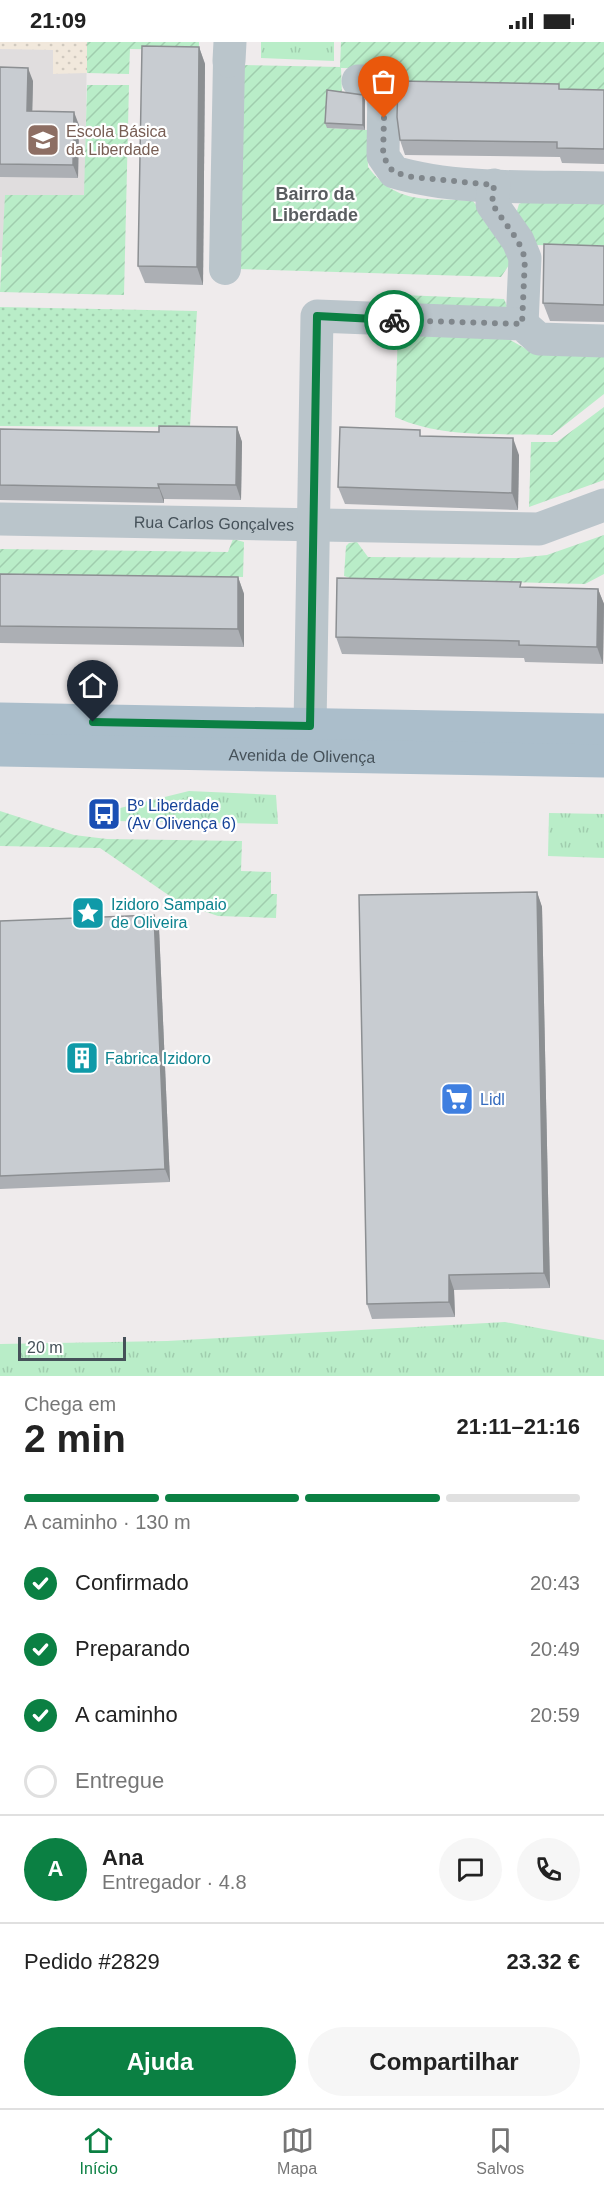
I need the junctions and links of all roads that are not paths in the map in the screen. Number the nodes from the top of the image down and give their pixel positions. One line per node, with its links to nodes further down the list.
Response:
1 (230, 51): 5 (street)
2 (358, 81): 3 (street)
3 (494, 185): 4 (street); 6 (street)
4 (604, 188)
5 (225, 269)
6 (522, 324): 7 (street); 10 (street)
7 (604, 341)
8 (604, 505): 10 (street, Rua Carlos Gonçalves)
9 (0, 519): 10 (street, Rua Carlos Gonçalves)
10 (314, 525): 12 (street)
11 (0, 719): 12 (main road, Avenida de Olivença)
12 (310, 726): 13 (main road, Avenida de Olivença)
13 (604, 730)
14 (0, 750): 15 (main road, Avenida de Olivença)
15 (604, 760)

